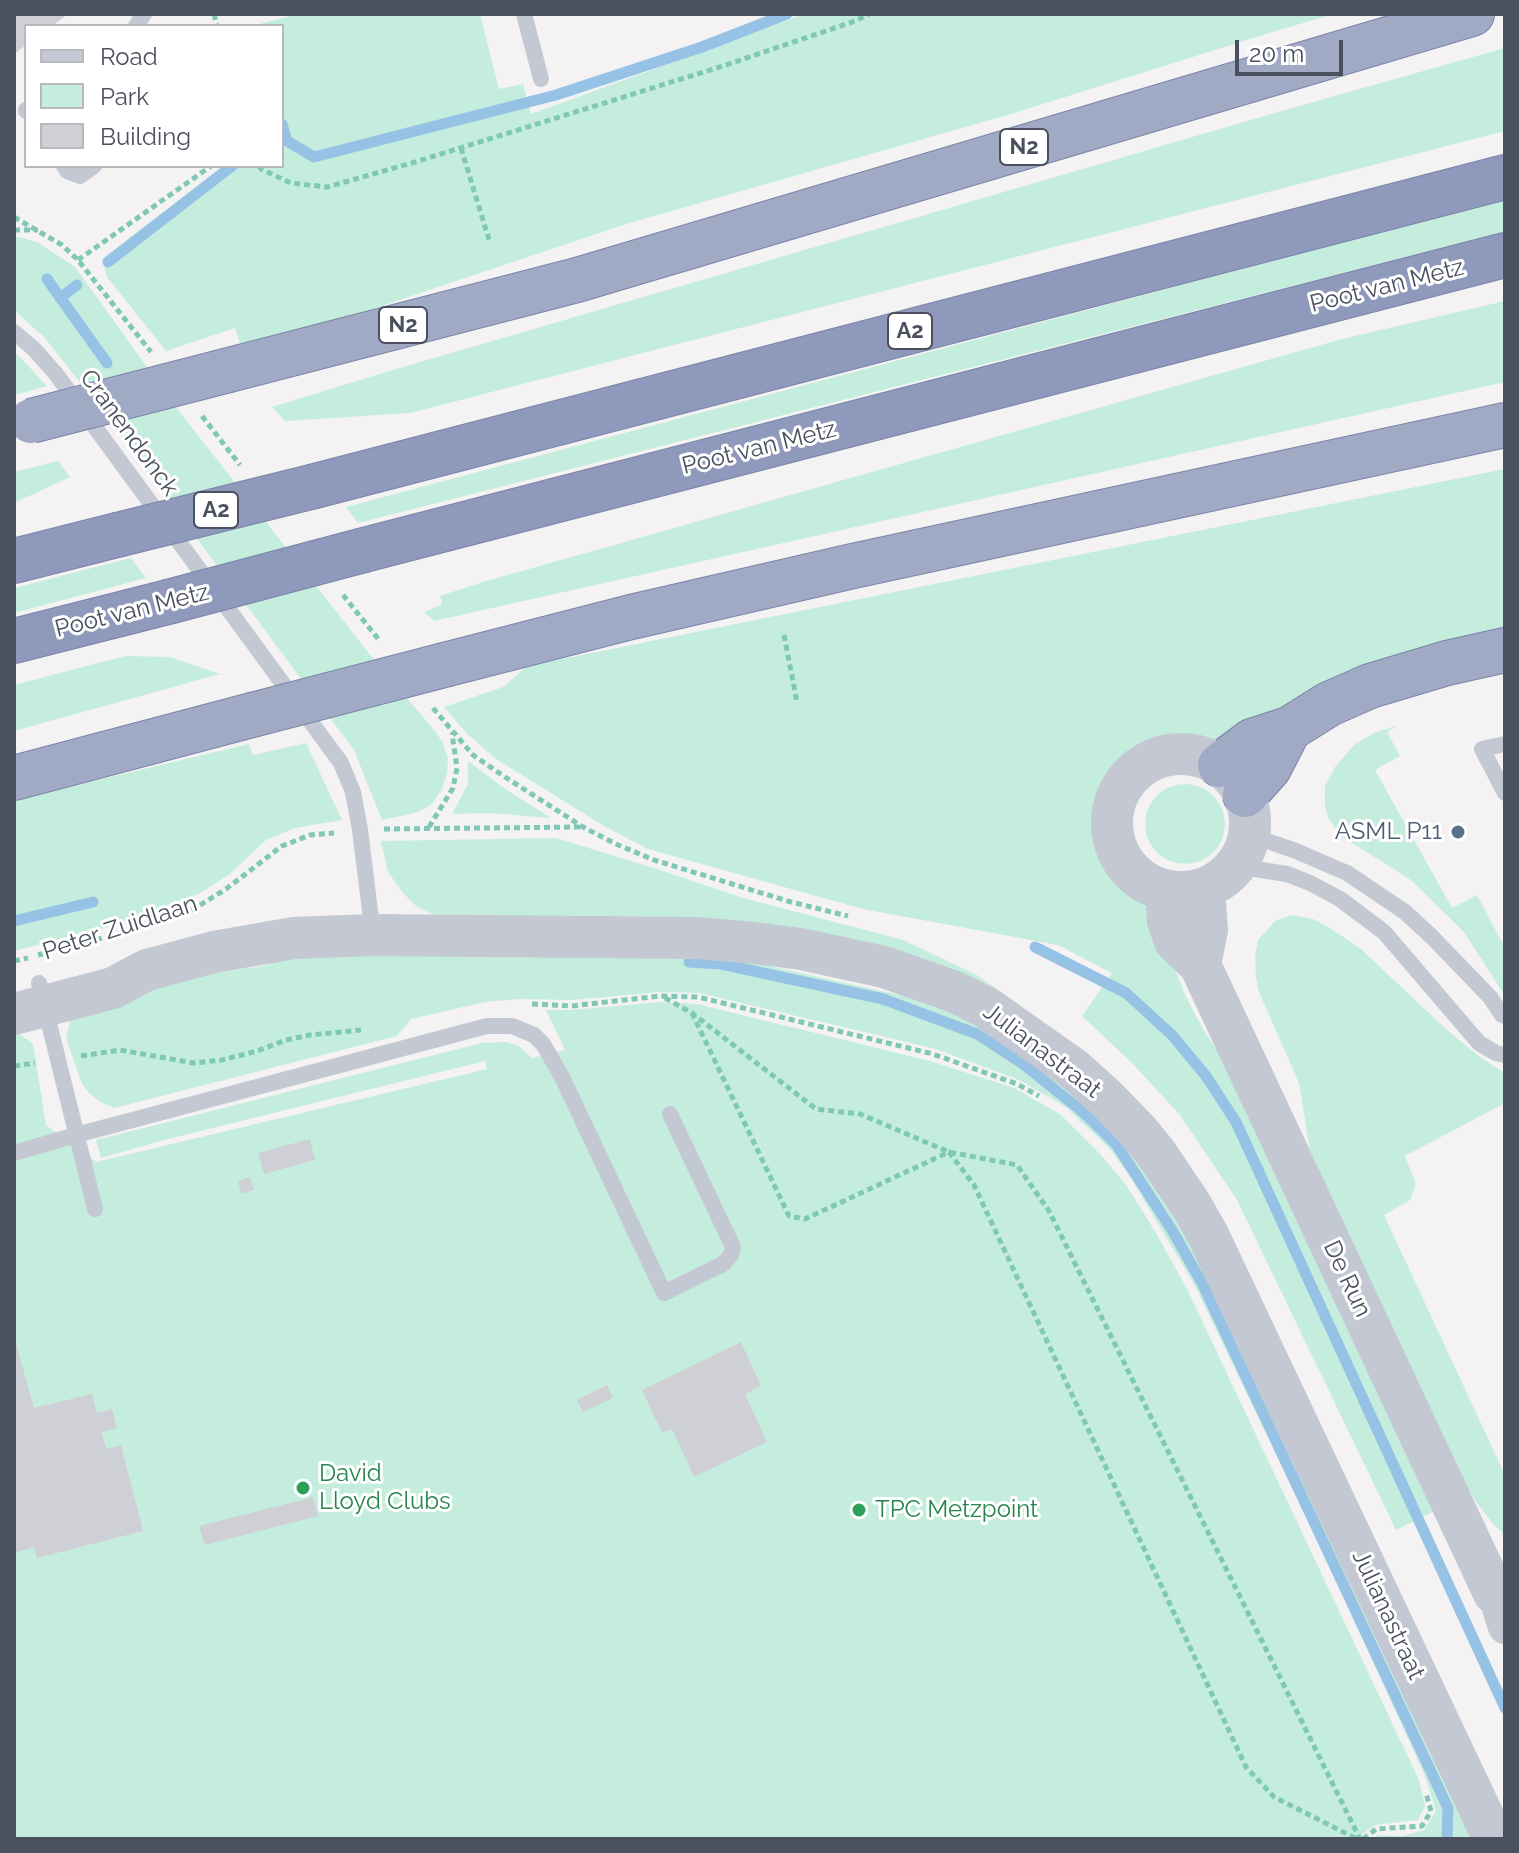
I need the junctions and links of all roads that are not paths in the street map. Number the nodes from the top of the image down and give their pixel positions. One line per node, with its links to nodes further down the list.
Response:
1 (524, 14): 3 (lane)
2 (1472, 14): 9 (highway, N2, bridge)
3 (541, 79)
4 (65, 168): 5 (lane)
5 (91, 168)
6 (1505, 177): 11 (highway, A2, bridge)
7 (1505, 255): 12 (highway, Poot van Metz, bridge)
8 (14, 332): 18 (lane, Cranendonck)
9 (23, 424)
10 (1499, 428): 15 (highway, bridge)
11 (14, 561)
12 (14, 641)
13 (1505, 650): 17 (highway)
14 (1505, 744): 16 (lane)
15 (14, 778)
16 (1505, 793)
17 (1220, 840): 20 (lane); 21 (lane); 26 (street, De Run)
18 (373, 935): 19 (street, Peter Zuidlaan); 27 (street, Julianastraat)
19 (29, 990): 23 (lane)
20 (1505, 1016)
21 (1505, 1055)
22 (670, 1114): 23 (lane)
23 (76, 1135): 24 (lane); 25 (lane)
24 (14, 1153)
25 (95, 1209)
26 (1501, 1602)
27 (1494, 1839)

